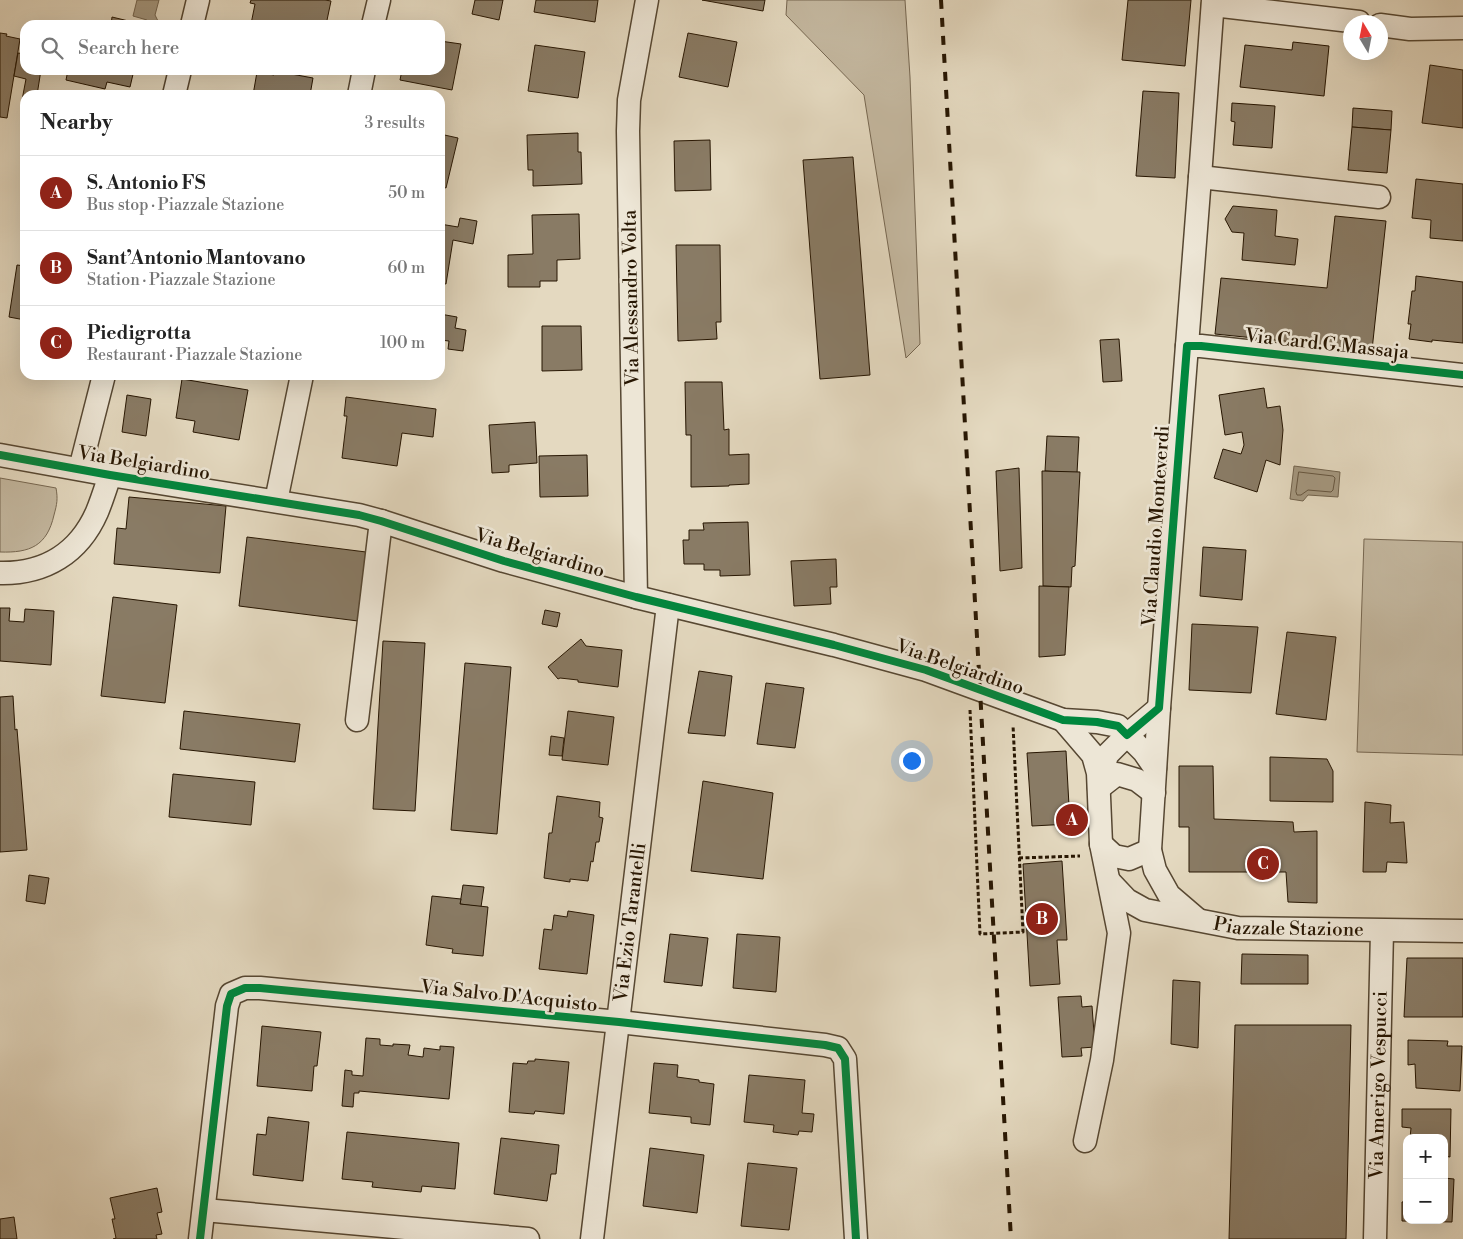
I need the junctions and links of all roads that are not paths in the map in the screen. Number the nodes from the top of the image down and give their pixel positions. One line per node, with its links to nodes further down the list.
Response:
1 (198, 0): 5 (street)
2 (378, 0): 6 (street)
3 (647, 0): 26 (street, Via Alessandro Volta)
4 (1213, 2): 7 (street); 14 (street, Via Claudio Monteverdi)
5 (193, 20)
6 (374, 20)
7 (1343, 20)
8 (1388, 26): 9 (street)
9 (1463, 28)
10 (179, 75): 12 (street)
11 (363, 75): 13 (street)
12 (175, 90)
13 (360, 90)
14 (1200, 177): 15 (street); 16 (street, Via Claudio Monteverdi)
15 (1379, 197)
16 (1187, 346): 17 (street, Via Card.G.Massaja); 28 (street, Via Claudio Monteverdi)
17 (1463, 375)
18 (103, 380): 21 (street)
19 (301, 380): 23 (street)
20 (0, 455): 21 (street, Via Belgiardino)
21 (80, 469): 22 (street, Via Belgiardino)
22 (110, 475): 23 (street, Via Belgiardino); 25 (street, Via Belgiardino)
23 (276, 501): 24 (street, Via Belgiardino)
24 (381, 521): 26 (street, Via Belgiardino); 29 (street)
25 (0, 573)
26 (636, 597): 27 (street, Via Belgiardino)
27 (668, 605): 30 (street, Via Belgiardino); 44 (street, Via Ezio Tarantelli)
28 (1159, 708): 31 (street); 32 (street, Piazzale Stazione)
29 (357, 720)
30 (1063, 720): 31 (street); 33 (street)
31 (1127, 735): 32 (street); 33 (street)
32 (1155, 768): 34 (street, Piazzale Stazione)
33 (1099, 788): 34 (street); 35 (street)
34 (1154, 792): 36 (street, Piazzale Stazione)
35 (1102, 849): 36 (street); 37 (street)
36 (1150, 850): 38 (street, Piazzale Stazione)
37 (1109, 881): 39 (street, Piazzale Stazione); 43 (street)
38 (1164, 885): 39 (street); 40 (street, Piazzale Stazione)
39 (1145, 910): 40 (street, Piazzale Stazione); 43 (street)
40 (1196, 919): 41 (street, Piazzale Stazione)
41 (1382, 931): 42 (street, Piazzale Stazione); 51 (street, Via Amerigo Vespucci)
42 (1463, 931)
43 (1119, 934): 45 (street)
44 (619, 1022): 46 (street, Via Salvo D'Acquisto); 49 (street, Via Ezio Tarantelli); 50 (street, Via Salvo D'Acquisto)
45 (1085, 1141)
46 (204, 1210): 47 (street, Via Salvo D'Acquisto); 48 (street)
47 (200, 1239)
48 (528, 1239)
49 (592, 1239)
50 (856, 1239)
51 (1375, 1239)

